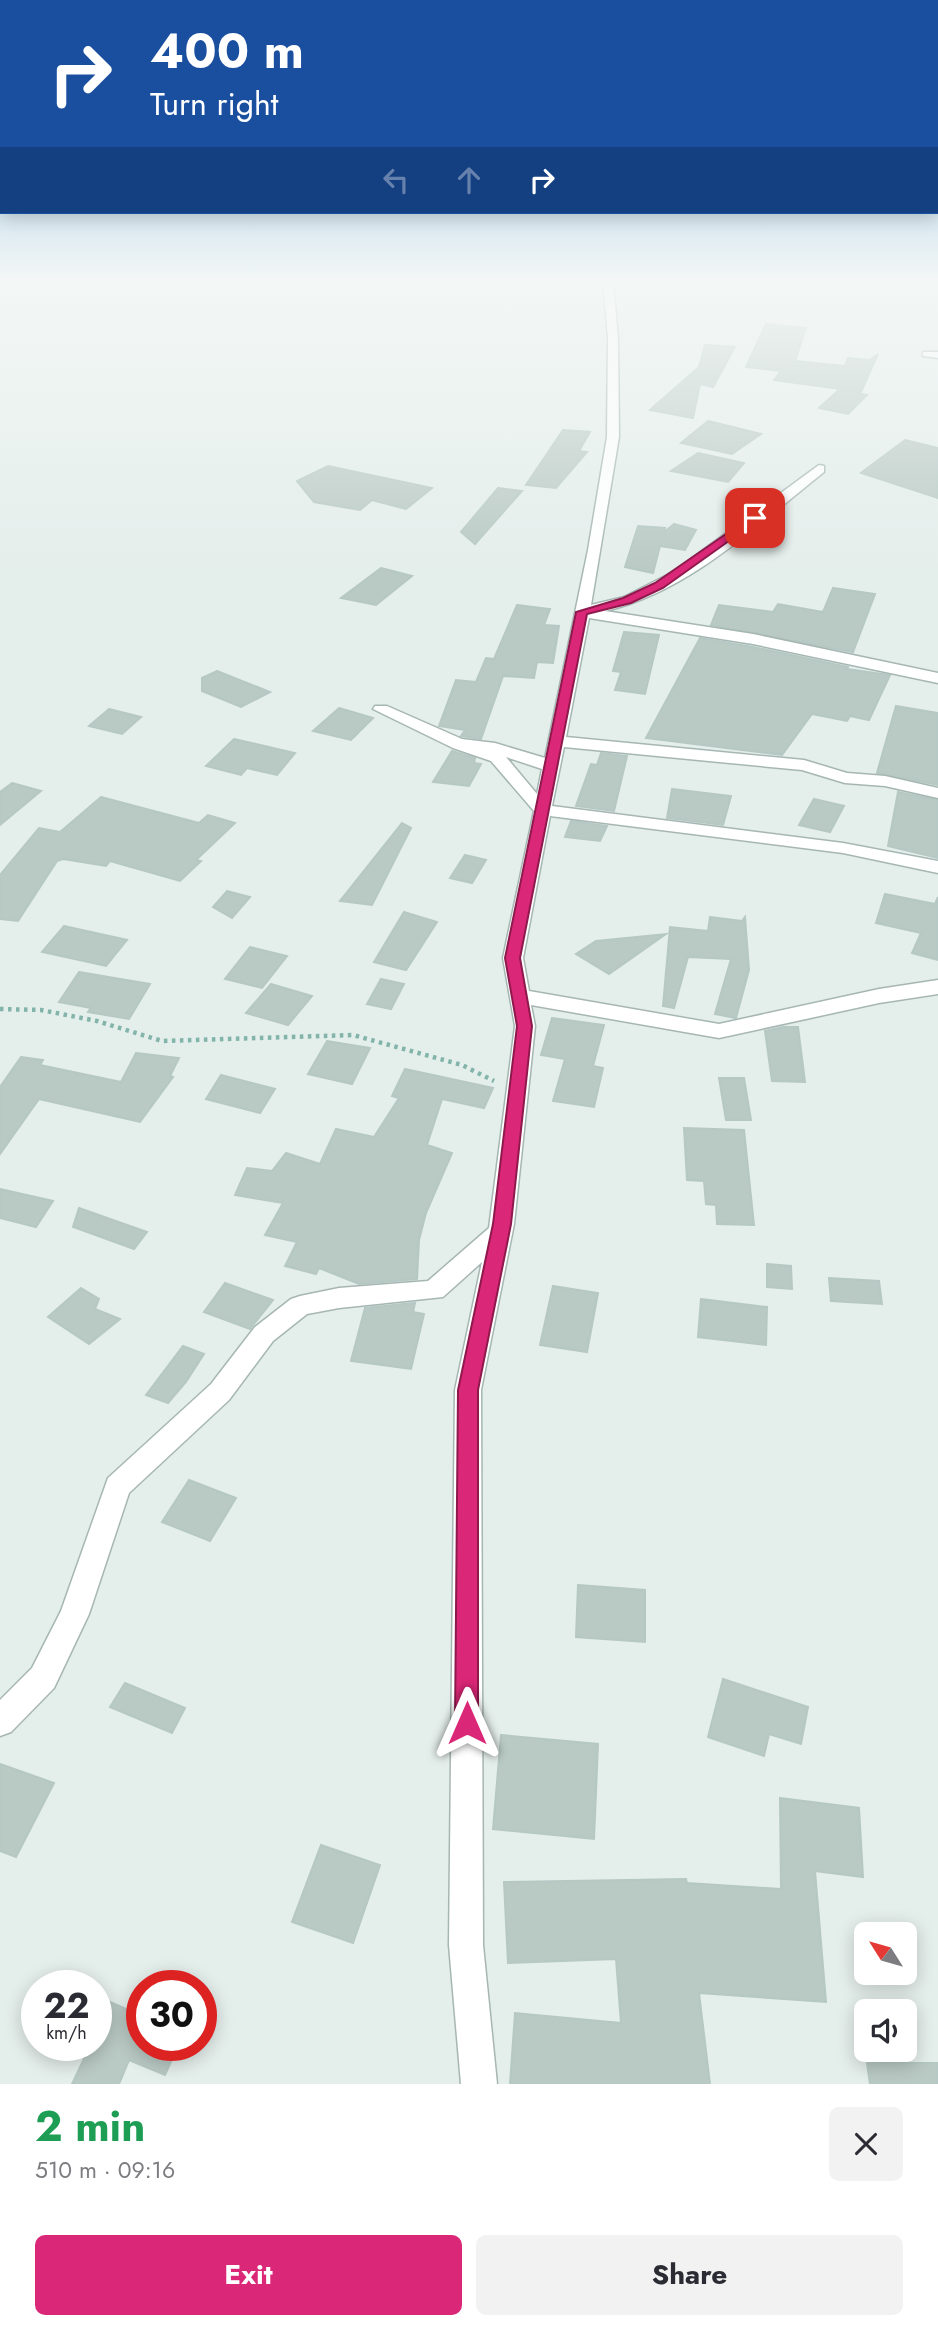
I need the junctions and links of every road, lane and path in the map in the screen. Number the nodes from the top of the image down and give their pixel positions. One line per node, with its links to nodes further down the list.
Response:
1 (613, 378): 3 (street)
2 (819, 469): 3 (street)
3 (582, 612): 4 (street); 6 (street)
4 (938, 678)
5 (381, 709): 7 (street)
6 (555, 741): 8 (street); 9 (street)
7 (459, 744): 8 (street); 10 (street)
8 (551, 766): 10 (street)
9 (938, 793)
10 (542, 810): 11 (street); 13 (street)
11 (938, 867)
12 (938, 988): 13 (street)
13 (519, 996): 15 (street)
14 (0, 1009): 15 (path)
15 (517, 1093): 16 (street)
16 (500, 1232): 17 (street); 18 (street)
17 (0, 1721)
18 (479, 2084)

